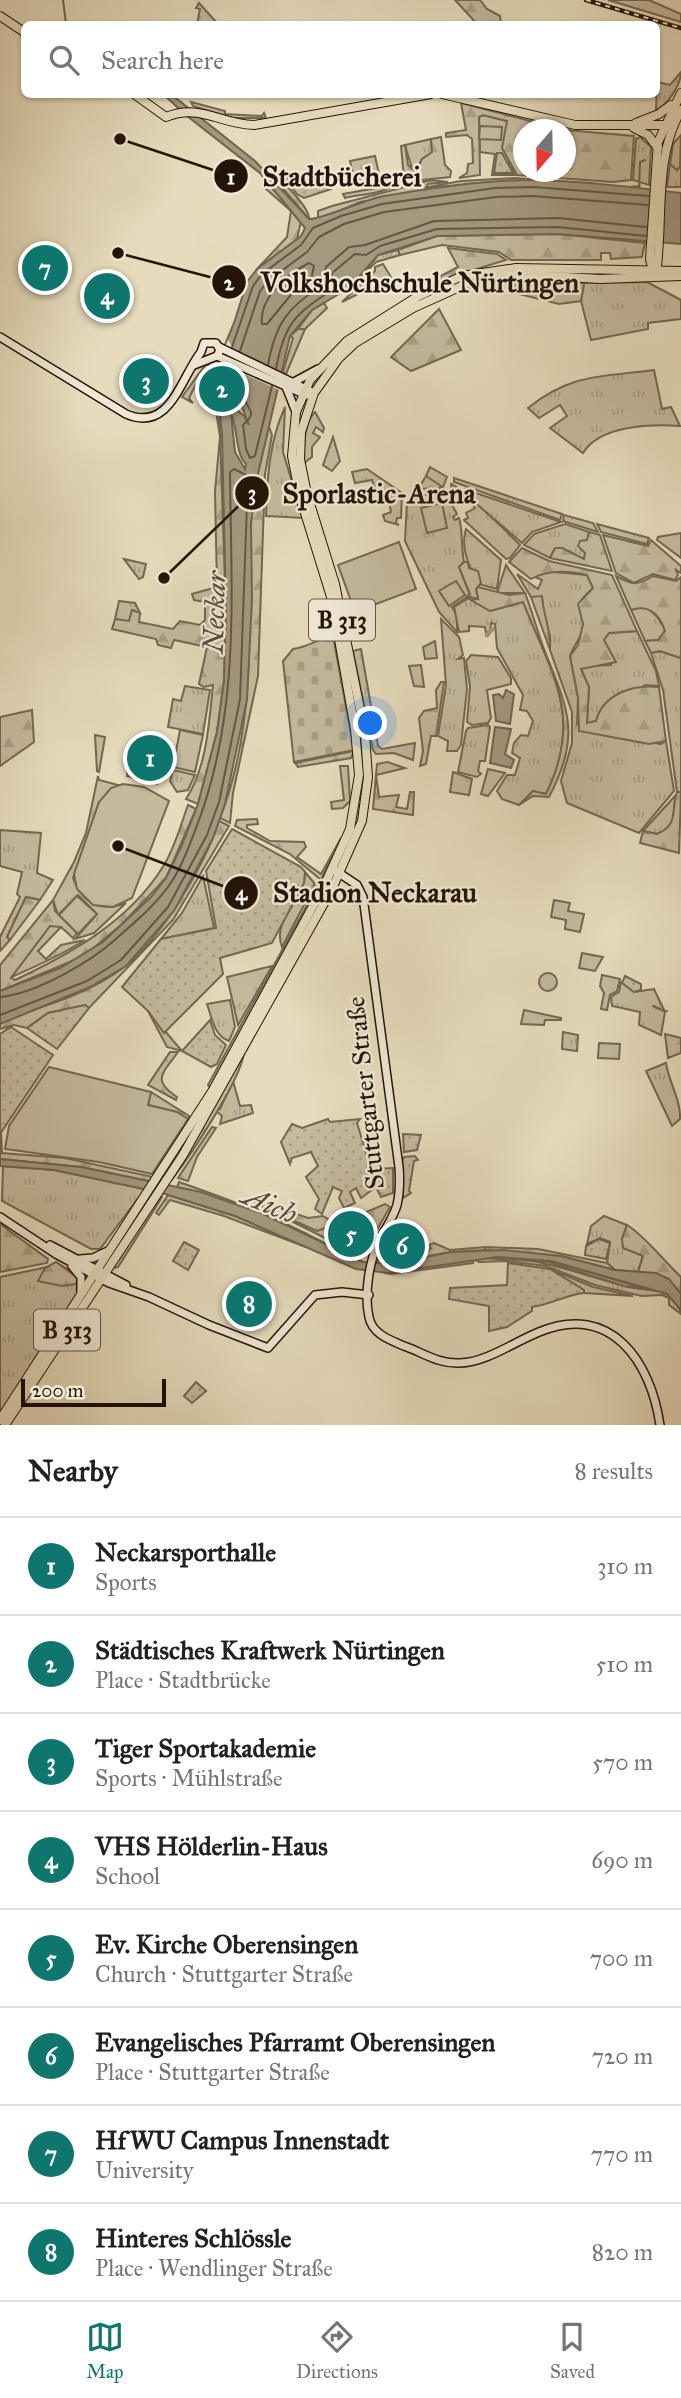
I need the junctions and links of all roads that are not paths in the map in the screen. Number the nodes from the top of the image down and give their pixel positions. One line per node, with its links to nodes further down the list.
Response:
1 (0, 16): 2 (main road)
2 (21, 30)
3 (681, 93): 7 (main road)
4 (141, 98): 5 (main road)
5 (408, 98)
6 (459, 98): 9 (main road)
7 (677, 106): 8 (main road); 9 (main road)
8 (665, 124): 9 (main road); 10 (main road); 11 (main road)
9 (635, 125): 10 (main road)
10 (658, 148): 11 (main road)
11 (660, 163): 12 (main road)
12 (654, 260): 13 (main road, B 313); 14 (main road); 16 (main road)
13 (623, 271): 15 (main road, B 313); 16 (main road, B 313)
14 (680, 273): 16 (main road)
15 (569, 274): 16 (main road, B 313); 20 (main road, B 313)
16 (654, 274)
17 (0, 337): 19 (main road)
18 (219, 352): 19 (main road); 19 (main road); 21 (main road)
19 (204, 355)
20 (323, 368): 21 (main road); 22 (main road, B 313)
21 (289, 383): 22 (main road); 23 (main road)
22 (308, 393): 23 (main road, B 313); 24 (main road, B 313)
23 (296, 412): 24 (main road, B 313)
24 (336, 871): 25 (main road, B 313); 33 (main road, Stuttgarter Straße)
25 (146, 1202): 28 (main road, B 313); 31 (main road, B 313)
26 (0, 1217): 27 (main road)
27 (39, 1241): 29 (main road); 30 (main road)
28 (109, 1251): 30 (main road); 31 (main road, B 313)
29 (64, 1258): 31 (main road); 32 (main road)
30 (78, 1259): 31 (main road)
31 (99, 1274): 32 (main road, B 313); 33 (main road); 35 (main road, B 313)
32 (81, 1293): 34 (main road, B 313)
33 (369, 1295): 36 (main road, Stuttgarter Straße)
34 (0, 1420)
35 (5, 1425)
36 (660, 1425)

